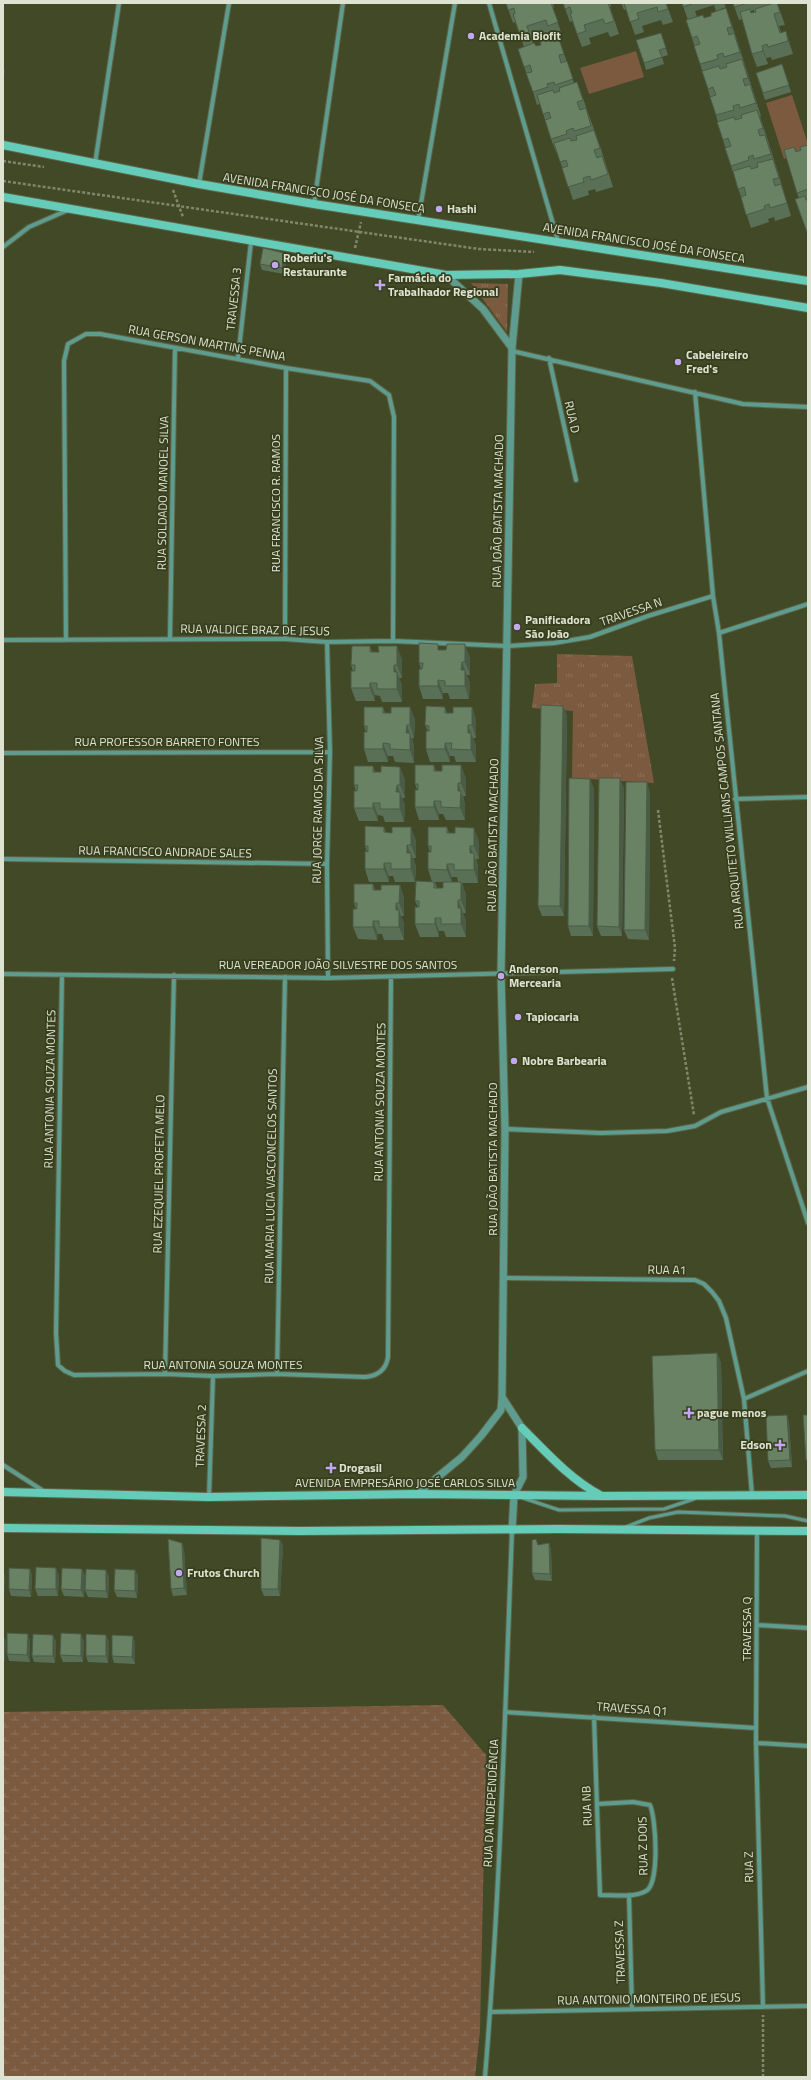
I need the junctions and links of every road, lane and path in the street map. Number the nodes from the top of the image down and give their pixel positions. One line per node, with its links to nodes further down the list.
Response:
1 (119, 3): 7 (street)
2 (229, 3): 10 (street)
3 (343, 3): 12 (street)
4 (455, 3): 16 (street)
5 (489, 3): 20 (street)
6 (3, 145): 7 (main road, AVENIDA FRANCISCO JOSÉ DA FONSECA)
7 (95, 164): 8 (main road, AVENIDA FRANCISCO JOSÉ DA FONSECA)
8 (176, 180): 10 (main road, AVENIDA FRANCISCO JOSÉ DA FONSECA); 13 (path)
9 (3, 181): 13 (path)
10 (199, 184): 12 (main road, AVENIDA FRANCISCO JOSÉ DA FONSECA)
11 (3, 197): 14 (main road)
12 (314, 204): 15 (main road, AVENIDA FRANCISCO JOSÉ DA FONSECA)
13 (179, 207): 17 (path); 18 (path)
14 (72, 208): 17 (main road); 21 (street)
15 (362, 212): 16 (main road, AVENIDA FRANCISCO JOSÉ DA FONSECA); 18 (path)
16 (418, 221): 20 (main road, AVENIDA FRANCISCO JOSÉ DA FONSECA)
17 (190, 230): 19 (main road)
18 (359, 232): 22 (path); 23 (path)
19 (251, 242): 23 (main road); 30 (street, TRAVESSA 3)
20 (558, 242): 26 (main road, AVENIDA FRANCISCO JOSÉ DA FONSECA)
21 (3, 247)
22 (540, 252)
23 (353, 257): 24 (main road)
24 (446, 274): 25 (main road); 29 (street)
25 (519, 274): 27 (main road); 29 (street, RUA JOÃO BATISTA MACHADO)
26 (808, 281)
27 (808, 308)
28 (175, 349): 30 (street, RUA GERSON MARTINS PENNA); 39 (street, RUA SOLDADO MANOEL SILVA); 42 (street, RUA GERSON MARTINS PENNA)
29 (512, 350): 31 (street); 45 (street, RUA JOÃO BATISTA MACHADO)
30 (238, 358): 32 (street, RUA GERSON MARTINS PENNA)
31 (549, 358): 33 (street); 35 (street, RUA D)
32 (286, 368): 40 (street, RUA FRANCISCO R. RAMOS); 44 (street, RUA GERSON MARTINS PENNA)
33 (695, 392): 34 (street); 36 (street, RUA ARQUITETO WILLIANS CAMPOS SANTANA)
34 (808, 407)
35 (576, 480)
36 (713, 596): 38 (street, RUA ARQUITETO WILLIANS CAMPOS SANTANA); 45 (street, TRAVESSA N)
37 (808, 604): 38 (street)
38 (719, 633): 49 (street, RUA ARQUITETO WILLIANS CAMPOS SANTANA)
39 (170, 638): 40 (street, RUA VALDICE BRAZ DE JESUS); 42 (street, RUA VALDICE BRAZ DE JESUS)
40 (285, 639): 43 (street, RUA VALDICE BRAZ DE JESUS)
41 (3, 640): 42 (street, RUA VALDICE BRAZ DE JESUS)
42 (66, 640)
43 (328, 642): 44 (street, RUA VALDICE BRAZ DE JESUS); 46 (street, RUA JORGE RAMOS DA SILVA)
44 (393, 642): 45 (street, RUA VALDICE BRAZ DE JESUS)
45 (507, 646): 54 (street, RUA JOÃO BATISTA MACHADO)
46 (330, 752): 47 (street, RUA PROFESSOR BARRETO FONTES); 51 (street, RUA JORGE RAMOS DA SILVA)
47 (3, 753)
48 (808, 797): 49 (street)
49 (735, 799): 61 (street, RUA ARQUITETO WILLIANS CAMPOS SANTANA)
50 (3, 859): 51 (street, RUA FRANCISCO ANDRADE SALES)
51 (327, 864): 59 (street, RUA JORGE RAMOS DA SILVA)
52 (673, 969): 54 (street, RUA VEREADOR JOÃO SILVESTRE DOS SANTOS)
53 (3, 974): 55 (street, RUA VEREADOR JOÃO SILVESTRE DOS SANTOS)
54 (501, 974): 58 (street, RUA VEREADOR JOÃO SILVESTRE DOS SANTOS); 62 (street, RUA JOÃO BATISTA MACHADO)
55 (62, 975): 56 (street, RUA VEREADOR JOÃO SILVESTRE DOS SANTOS); 66 (street, RUA ANTONIA SOUZA MONTES)
56 (174, 975): 57 (street, RUA VEREADOR JOÃO SILVESTRE DOS SANTOS); 66 (street, RUA EZEQUIEL PROFETA MELO)
57 (284, 977): 59 (street, RUA VEREADOR JOÃO SILVESTRE DOS SANTOS); 67 (street, RUA MARIA LUCIA VASCONCELOS SANTOS)
58 (391, 977): 59 (street, RUA VEREADOR JOÃO SILVESTRE DOS SANTOS); 67 (street, RUA ANTONIA SOUZA MONTES)
59 (328, 978)
60 (808, 1087): 61 (street)
61 (767, 1098): 62 (street); 63 (street, RUA ARQUITETO WILLIANS CAMPOS SANTANA)
62 (505, 1129): 64 (street, RUA JOÃO BATISTA MACHADO)
63 (808, 1223)
64 (505, 1278): 69 (street, RUA JOÃO BATISTA MACHADO); 70 (street, RUA A1)
65 (808, 1371): 70 (street)
66 (165, 1374): 68 (street, RUA ANTONIA SOUZA MONTES)
67 (277, 1374): 68 (street, RUA ANTONIA SOUZA MONTES)
68 (213, 1376): 81 (street, TRAVESSA 2)
69 (502, 1397): 71 (street); 75 (street, RUA JOÃO BATISTA MACHADO)
70 (744, 1399): 78 (street, RUA A1)
71 (522, 1428): 76 (street); 80 (main road)
72 (3, 1465): 74 (street)
73 (3, 1492): 74 (main road, AVENIDA EMPRESÁRIO JOSÉ CARLOS SILVA)
74 (46, 1492): 81 (main road, AVENIDA EMPRESÁRIO JOSÉ CARLOS SILVA)
75 (417, 1494): 76 (main road, AVENIDA EMPRESÁRIO JOSÉ CARLOS SILVA); 81 (main road, AVENIDA EMPRESÁRIO JOSÉ CARLOS SILVA)
76 (514, 1495): 77 (lane); 80 (main road, AVENIDA EMPRESÁRIO JOSÉ CARLOS SILVA); 86 (street)
77 (705, 1495): 78 (main road, AVENIDA EMPRESÁRIO JOSÉ CARLOS SILVA); 80 (main road, AVENIDA EMPRESÁRIO JOSÉ CARLOS SILVA)
78 (752, 1495): 79 (main road, AVENIDA EMPRESÁRIO JOSÉ CARLOS SILVA)
79 (808, 1495)
80 (603, 1496)
81 (209, 1497)
82 (808, 1521): 84 (lane)
83 (3, 1528): 86 (main road)
84 (619, 1529): 85 (main road); 86 (main road)
85 (757, 1530): 87 (main road); 88 (street, TRAVESSA Q)
86 (512, 1531): 90 (street, RUA DA INDEPENDÊNCIA)
87 (808, 1531)
88 (757, 1625): 89 (street); 92 (street, TRAVESSA Q)
89 (808, 1628)
90 (505, 1712): 91 (street, TRAVESSA Q1); 101 (street, RUA DA INDEPENDÊNCIA)
91 (594, 1717): 92 (street, TRAVESSA Q1); 95 (street, RUA NB)
92 (756, 1728): 93 (street, RUA Z)
93 (756, 1743): 94 (street); 99 (street, RUA Z)
94 (808, 1746)
95 (597, 1804): 96 (street, RUA Z DOIS); 97 (street, RUA NB)
96 (628, 1894): 97 (street, RUA Z DOIS); 100 (street, TRAVESSA Z)
97 (600, 1895)
98 (808, 2006): 99 (street, RUA ANTONIO MONTEIRO DE JESUS)
99 (763, 2007): 100 (street, RUA ANTONIO MONTEIRO DE JESUS); 103 (path)
100 (632, 2009): 101 (street, RUA ANTONIO MONTEIRO DE JESUS)
101 (490, 2012): 102 (street, RUA DA INDEPENDÊNCIA)
102 (485, 2077)
103 (763, 2077)

